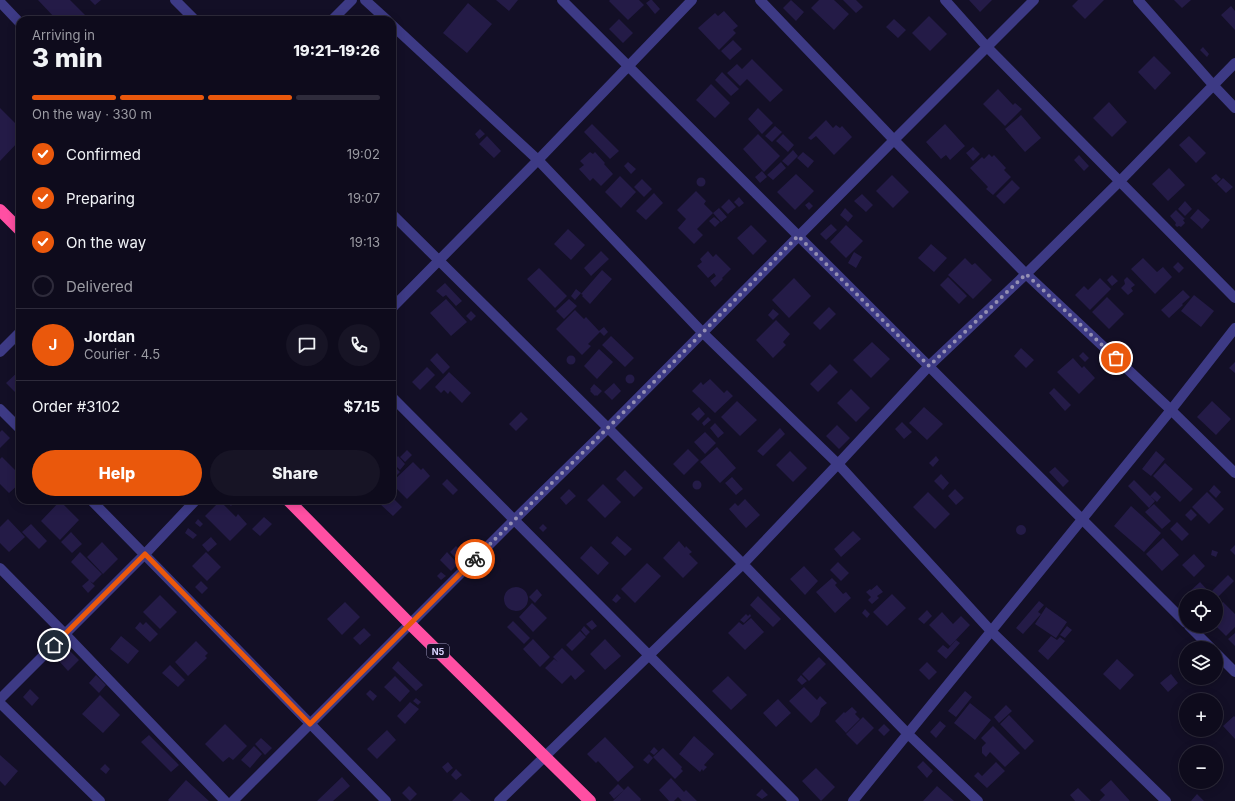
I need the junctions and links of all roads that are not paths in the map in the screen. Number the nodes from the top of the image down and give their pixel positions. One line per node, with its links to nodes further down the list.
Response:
1 (175, 0): 11 (street)
2 (352, 0): 12 (street)
3 (365, 0): 13 (street)
4 (562, 0): 18 (street)
5 (692, 0): 18 (street)
6 (760, 0): 21 (street)
7 (945, 0): 16 (street)
8 (1034, 0): 16 (street)
9 (1138, 0): 19 (street)
10 (1, 3): 14 (street)
11 (191, 16)
12 (336, 16)
13 (383, 16)
14 (16, 19)
15 (396, 29): 22 (street)
16 (987, 47): 21 (street); 23 (street)
17 (1235, 63): 19 (street)
18 (628, 66): 22 (street); 27 (street)
19 (1214, 86): 20 (street); 23 (street)
20 (1235, 108)
21 (894, 140): 27 (street); 29 (street)
22 (538, 160): 28 (street); 33 (street)
23 (1120, 182): 29 (street); 30 (street)
24 (0, 210): 26 (highway)
25 (396, 218): 28 (street)
26 (16, 226)
27 (798, 236): 33 (street); 36 (street)
28 (440, 260): 31 (street); 41 (street)
29 (1026, 274): 36 (street); 39 (street)
30 (1235, 298)
31 (396, 304)
32 (1235, 328): 39 (street)
33 (703, 333): 41 (street); 42 (street)
34 (16, 336): 35 (street)
35 (0, 352)
36 (929, 366): 42 (street); 47 (street)
37 (396, 401): 48 (street)
38 (0, 409): 40 (street)
39 (1171, 410): 43 (street); 47 (street)
40 (16, 425)
41 (608, 428): 48 (street); 50 (street)
42 (838, 464): 50 (street); 54 (street)
43 (1235, 473)
44 (95, 504): 49 (street)
45 (192, 504): 49 (street)
46 (292, 504): 53 (highway, N5)
47 (1082, 519): 52 (street); 54 (street)
48 (514, 520): 53 (street); 58 (street)
49 (145, 554): 56 (street); 63 (street)
50 (742, 564): 58 (street); 64 (street)
51 (0, 568): 56 (street)
52 (1179, 616)
53 (410, 624): 63 (street); 65 (highway, N5)
54 (991, 632): 64 (street); 75 (street)
55 (1196, 633): 57 (street)
56 (65, 634): 61 (street); 67 (street)
57 (1204, 641)
58 (649, 655): 65 (street); 72 (street)
59 (1223, 660): 60 (street)
60 (1235, 672)
61 (0, 699)
62 (0, 703): 66 (street)
63 (310, 724): 68 (street); 69 (street)
64 (908, 734): 73 (street); 74 (street)
65 (545, 755): 70 (street); 71 (highway, N5)
66 (100, 801)
67 (225, 801)
68 (233, 801)
69 (386, 801)
70 (499, 801)
71 (590, 801)
72 (794, 801)
73 (853, 801)
74 (978, 801)
75 (1166, 801)

